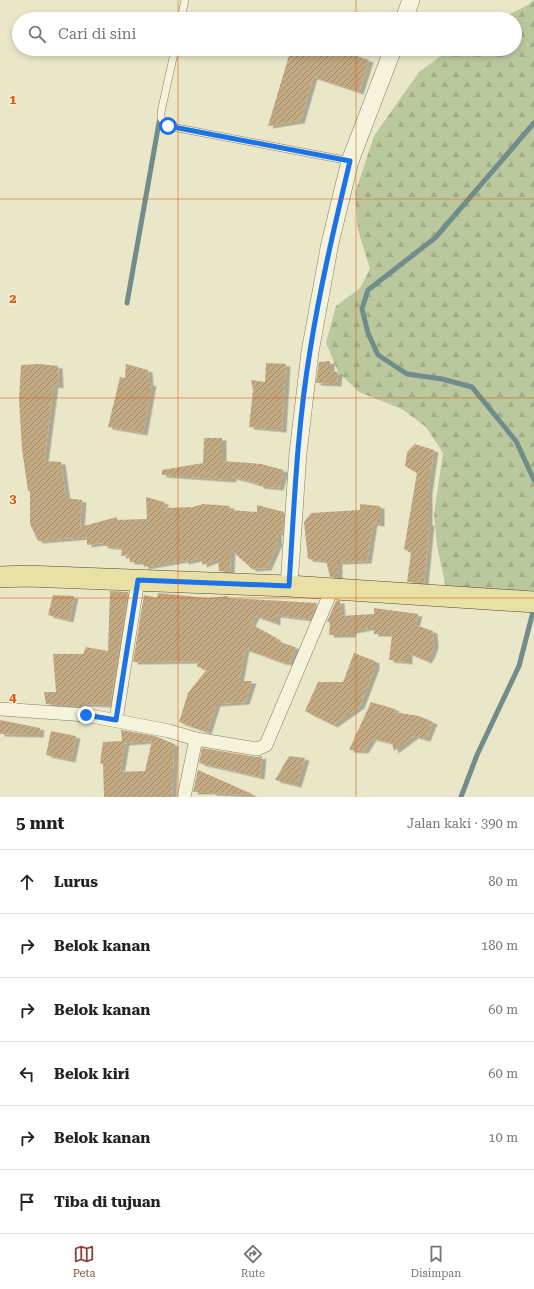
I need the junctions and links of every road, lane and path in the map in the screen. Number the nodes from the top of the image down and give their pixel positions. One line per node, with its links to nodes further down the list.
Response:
1 (185, 0): 3 (lane)
2 (411, 0): 4 (street)
3 (182, 12)
4 (407, 12)
5 (173, 56): 7 (lane)
6 (390, 56): 7 (street)
7 (350, 161): 10 (street)
8 (0, 577): 9 (main road)
9 (138, 580): 10 (main road); 14 (street)
10 (289, 586): 11 (main road)
11 (332, 589): 12 (main road); 15 (street)
12 (534, 602)
13 (0, 709): 14 (street)
14 (116, 720): 15 (street)
15 (196, 739): 16 (street)
16 (184, 797)

